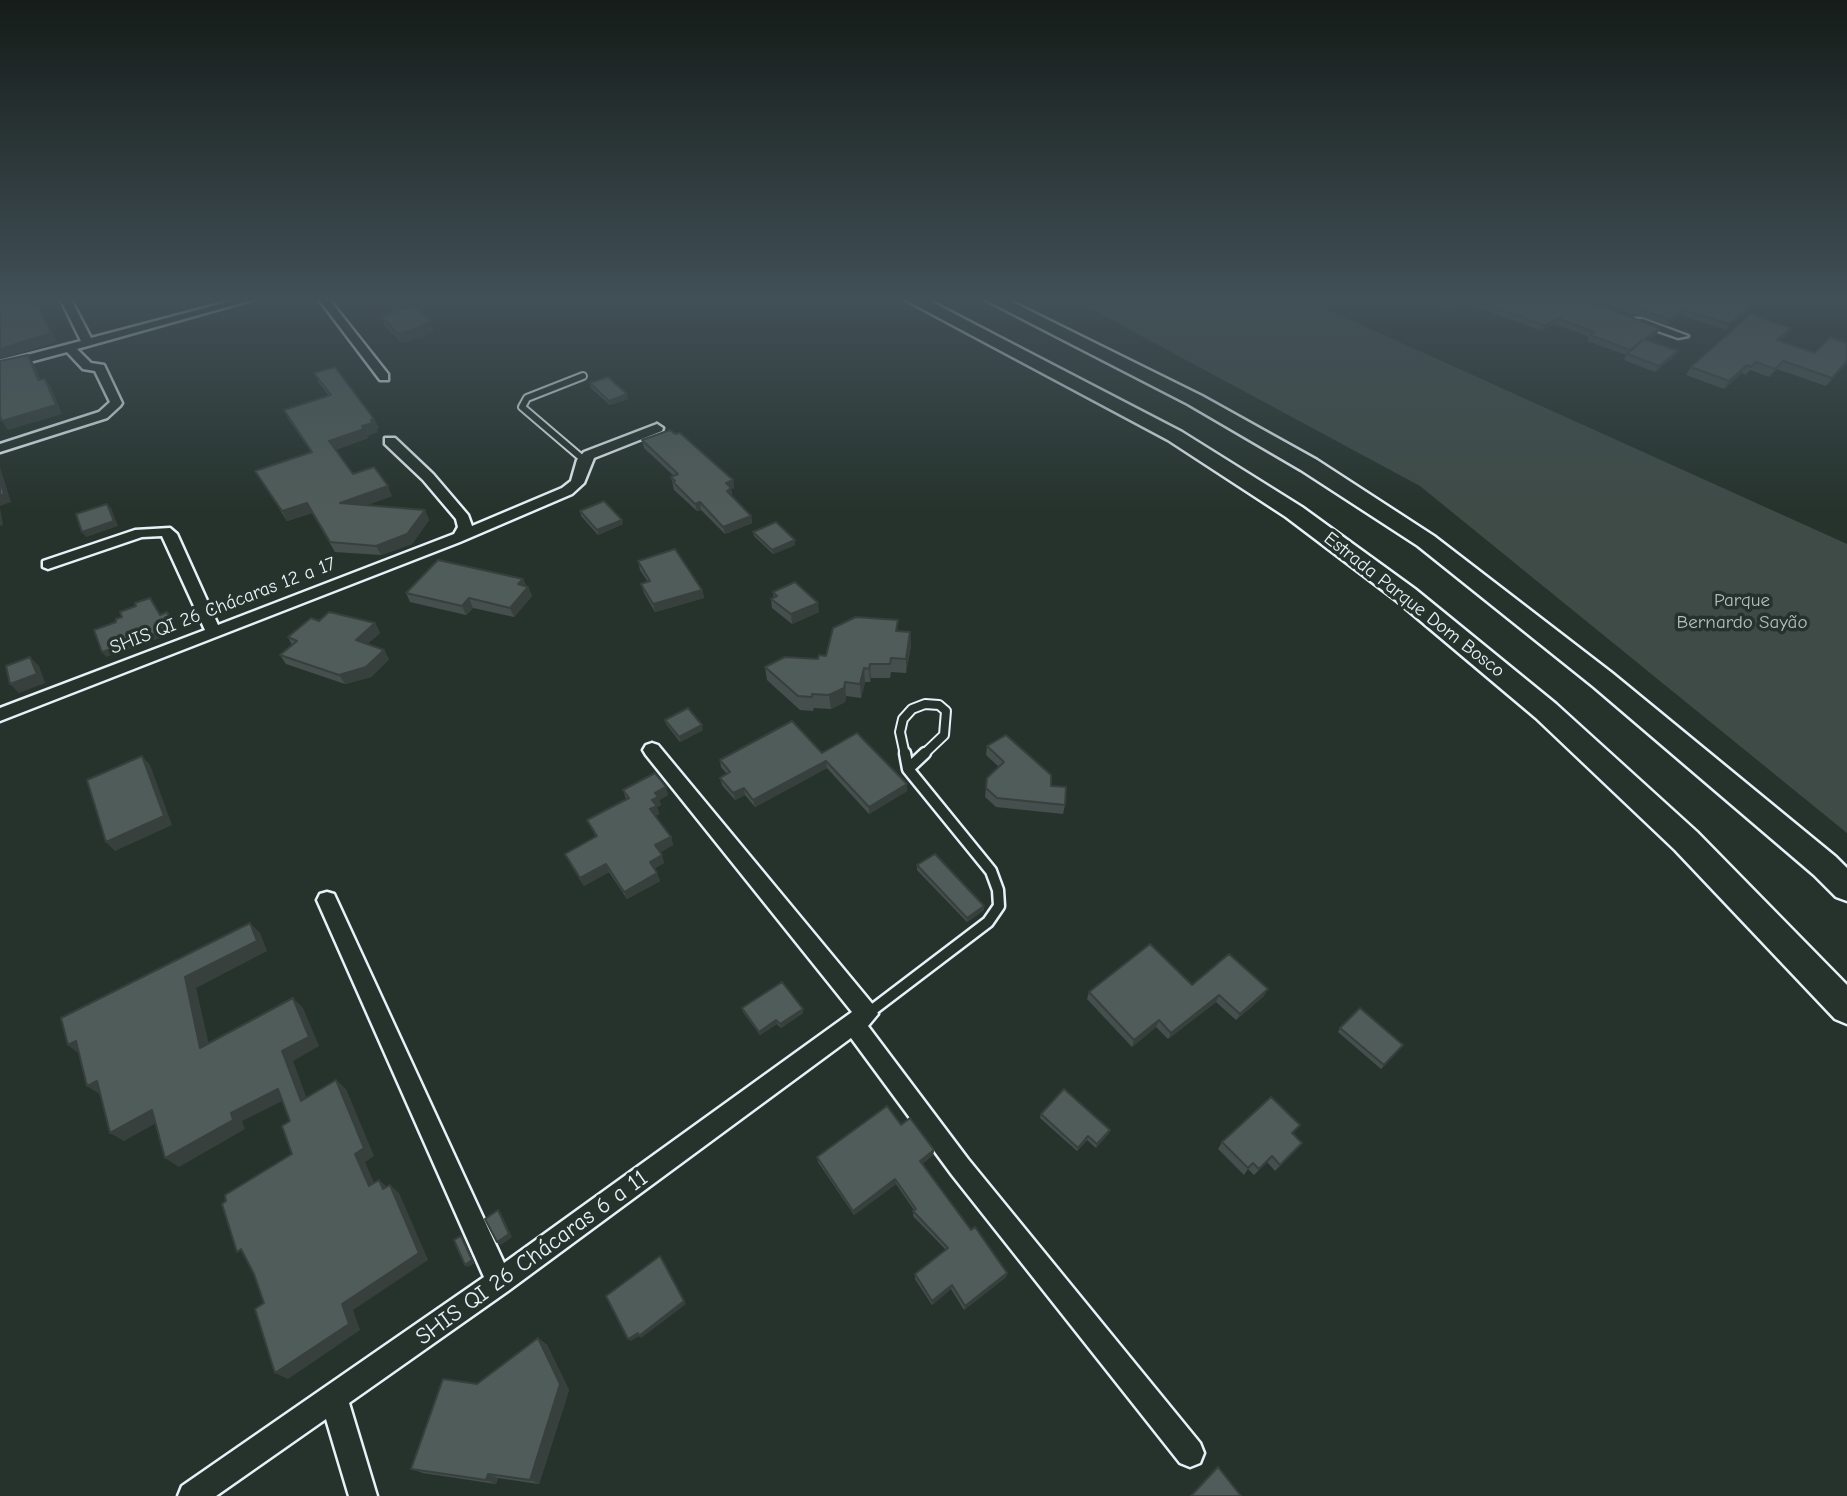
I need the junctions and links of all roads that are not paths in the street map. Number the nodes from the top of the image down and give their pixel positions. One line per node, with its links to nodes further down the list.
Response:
1 (99, 368): 9 (street)
2 (377, 368): 6 (street)
3 (1045, 368): 19 (main road, Estrada Parque Dom Bosco)
4 (1131, 368): 17 (main road)
5 (583, 376): 10 (lane)
6 (384, 377)
7 (657, 428): 10 (street)
8 (390, 441): 11 (street)
9 (0, 448)
10 (584, 460): 11 (street, SHIS QI 26 Chácaras 12 a 17)
11 (461, 534): 13 (street, SHIS QI 26 Chácaras 12 a 17)
12 (48, 564): 13 (street)
13 (214, 632): 14 (street, SHIS QI 26 Chácaras 12 a 17)
14 (0, 715)
15 (652, 750): 20 (street)
16 (908, 769): 16 (lane); 20 (lane)
17 (1847, 888)
18 (327, 900): 21 (street)
19 (1847, 1008)
20 (860, 1018): 21 (street, SHIS QI 26 Chácaras 6 a 11); 23 (street)
21 (499, 1282): 22 (street, SHIS QI 26 Chácaras 6 a 11)
22 (334, 1400): 24 (street, SHIS QI 26 Chácaras 6 a 11); 25 (street)
23 (1190, 1453)
24 (192, 1496)
25 (363, 1496)

